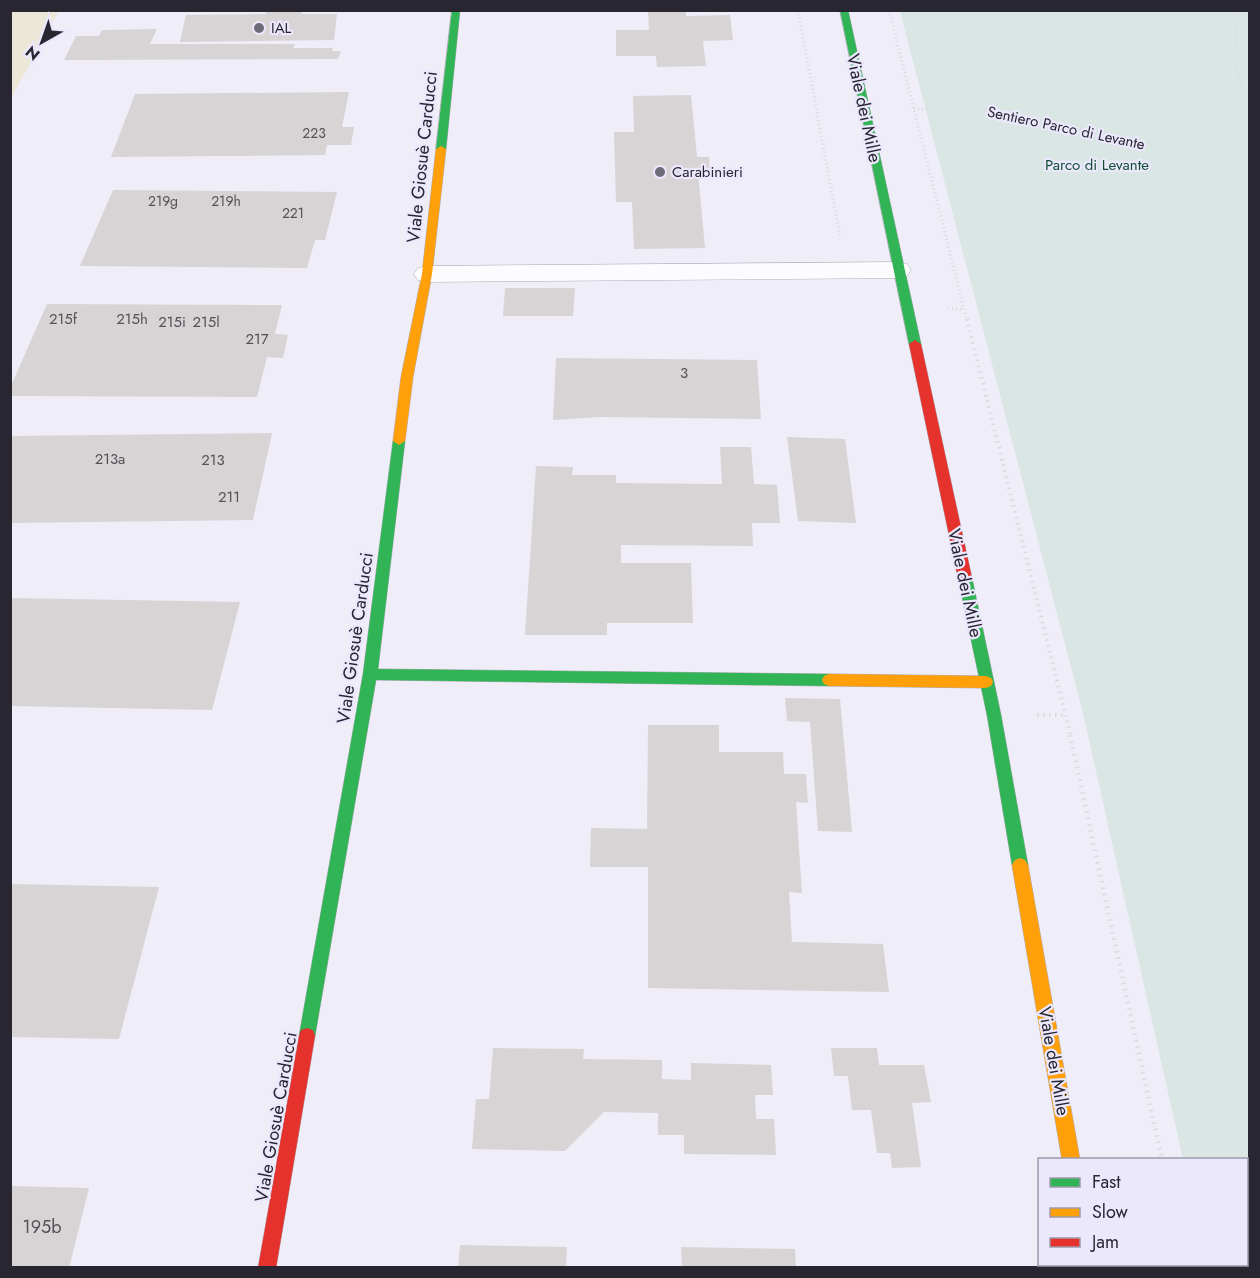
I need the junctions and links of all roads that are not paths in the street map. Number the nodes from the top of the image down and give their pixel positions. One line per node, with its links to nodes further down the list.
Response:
1 (456, 10): 4 (street, Viale Giosuè Carducci)
2 (844, 10): 3 (street, Viale dei Mille)
3 (898, 270): 4 (street); 6 (street, Viale dei Mille)
4 (426, 274): 5 (street, Viale Giosuè Carducci)
5 (370, 674): 6 (street); 8 (street, Viale Giosuè Carducci)
6 (986, 682): 7 (street, Viale dei Mille)
7 (1071, 1158)
8 (267, 1268)

